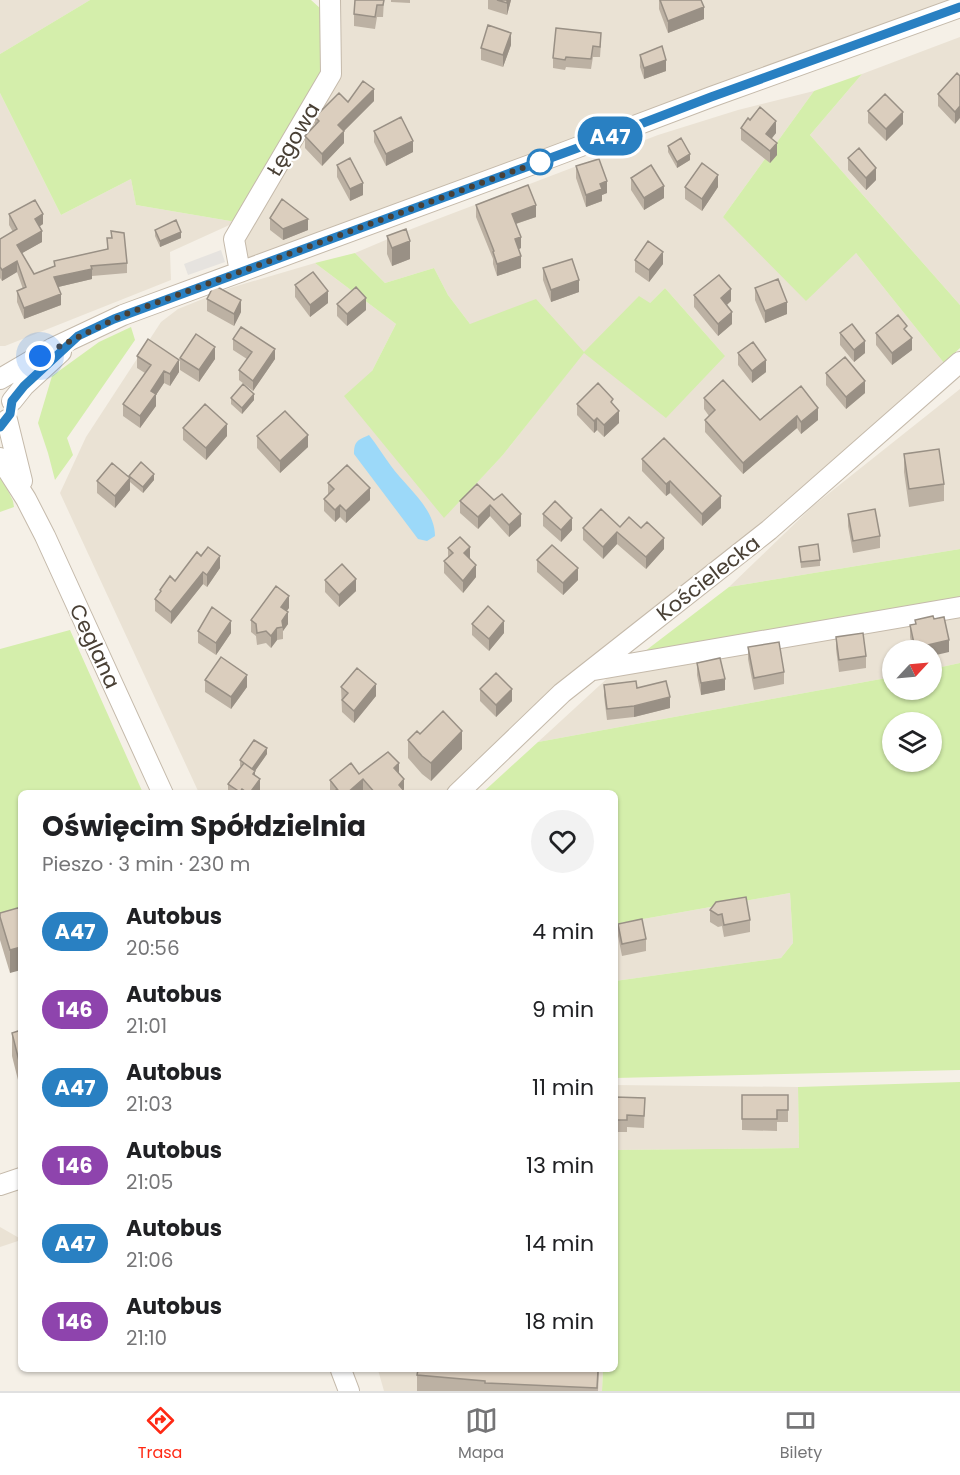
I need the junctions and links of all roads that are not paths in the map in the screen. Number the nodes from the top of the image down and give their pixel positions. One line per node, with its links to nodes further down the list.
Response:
1 (330, 0): 3 (street, Łęgowa)
2 (960, 7): 3 (street)
3 (240, 272): 4 (street)
4 (78, 336): 6 (street); 7 (street)
5 (960, 362): 12 (street, Kościelecka)
6 (0, 380): 7 (street)
7 (12, 401): 8 (street)
8 (4, 424): 10 (street, Ceglana)
9 (0, 458): 10 (street, Ceglana)
10 (26, 499): 13 (street, Ceglana)
11 (960, 607): 12 (street)
12 (591, 670): 14 (street, Kościelecka)
13 (161, 790)
14 (461, 790)
15 (18, 1179): 16 (street)
16 (0, 1185)
17 (342, 1372): 18 (street)
18 (349, 1391)

